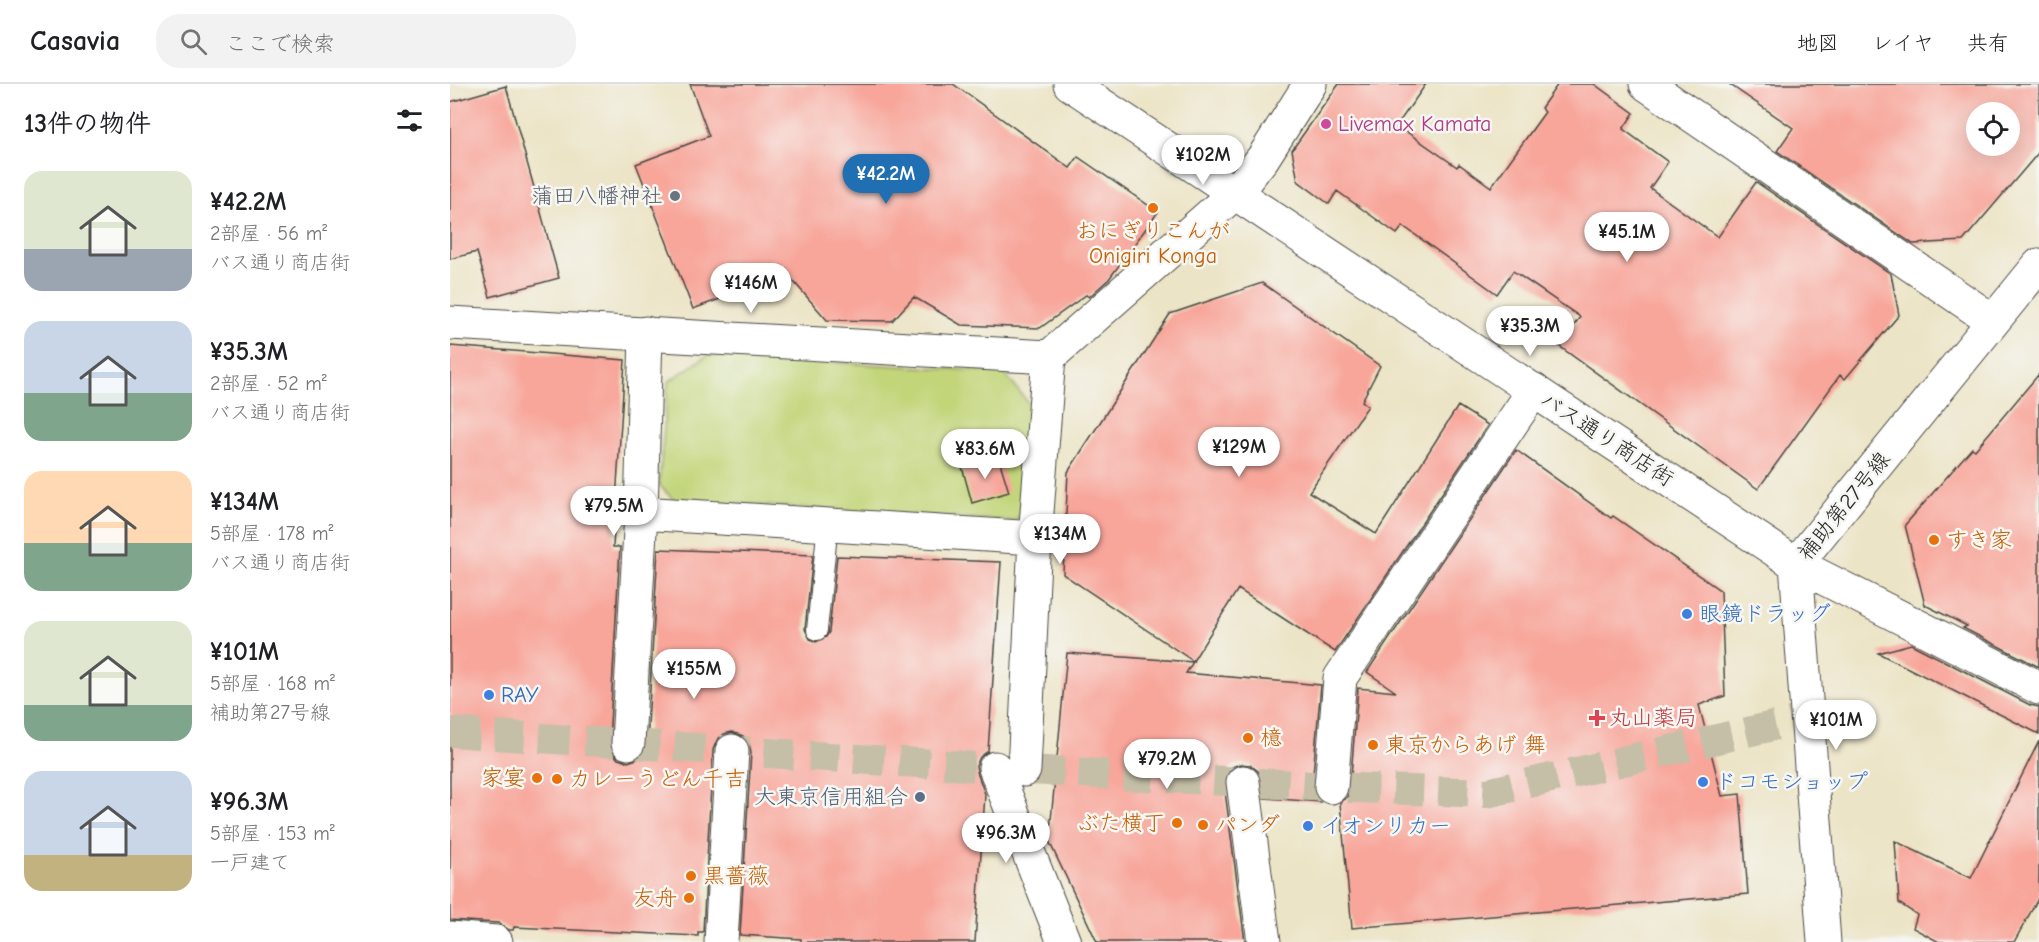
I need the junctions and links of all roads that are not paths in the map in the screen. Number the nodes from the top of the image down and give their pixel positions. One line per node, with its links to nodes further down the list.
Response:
1 (1071, 84): 4 (street, バス通り商店街)
2 (1310, 84): 4 (street)
3 (1646, 84): 6 (street)
4 (1236, 192): 9 (street); 10 (street, バス通り商店街)
5 (2039, 265): 6 (street, 補助第27号線)
6 (1994, 321): 14 (street, 補助第27号線)
7 (450, 323): 8 (street)
8 (645, 333): 9 (street); 11 (street)
9 (1049, 357): 13 (street)
10 (1534, 390): 14 (street, バス通り商店街); 20 (street)
11 (641, 513): 12 (street); 17 (street)
12 (828, 524): 13 (street); 15 (lane)
13 (1035, 538): 24 (street)
14 (1796, 564): 16 (street, バス通り商店街); 26 (street, 補助第27号線)
15 (817, 630)
16 (2039, 688)
17 (628, 743)
18 (732, 751): 23 (street)
19 (1243, 782): 25 (street)
20 (1331, 787)
21 (450, 938): 22 (street)
22 (496, 942)
23 (721, 942)
24 (1064, 942)
25 (1264, 942)
26 (1824, 942)

